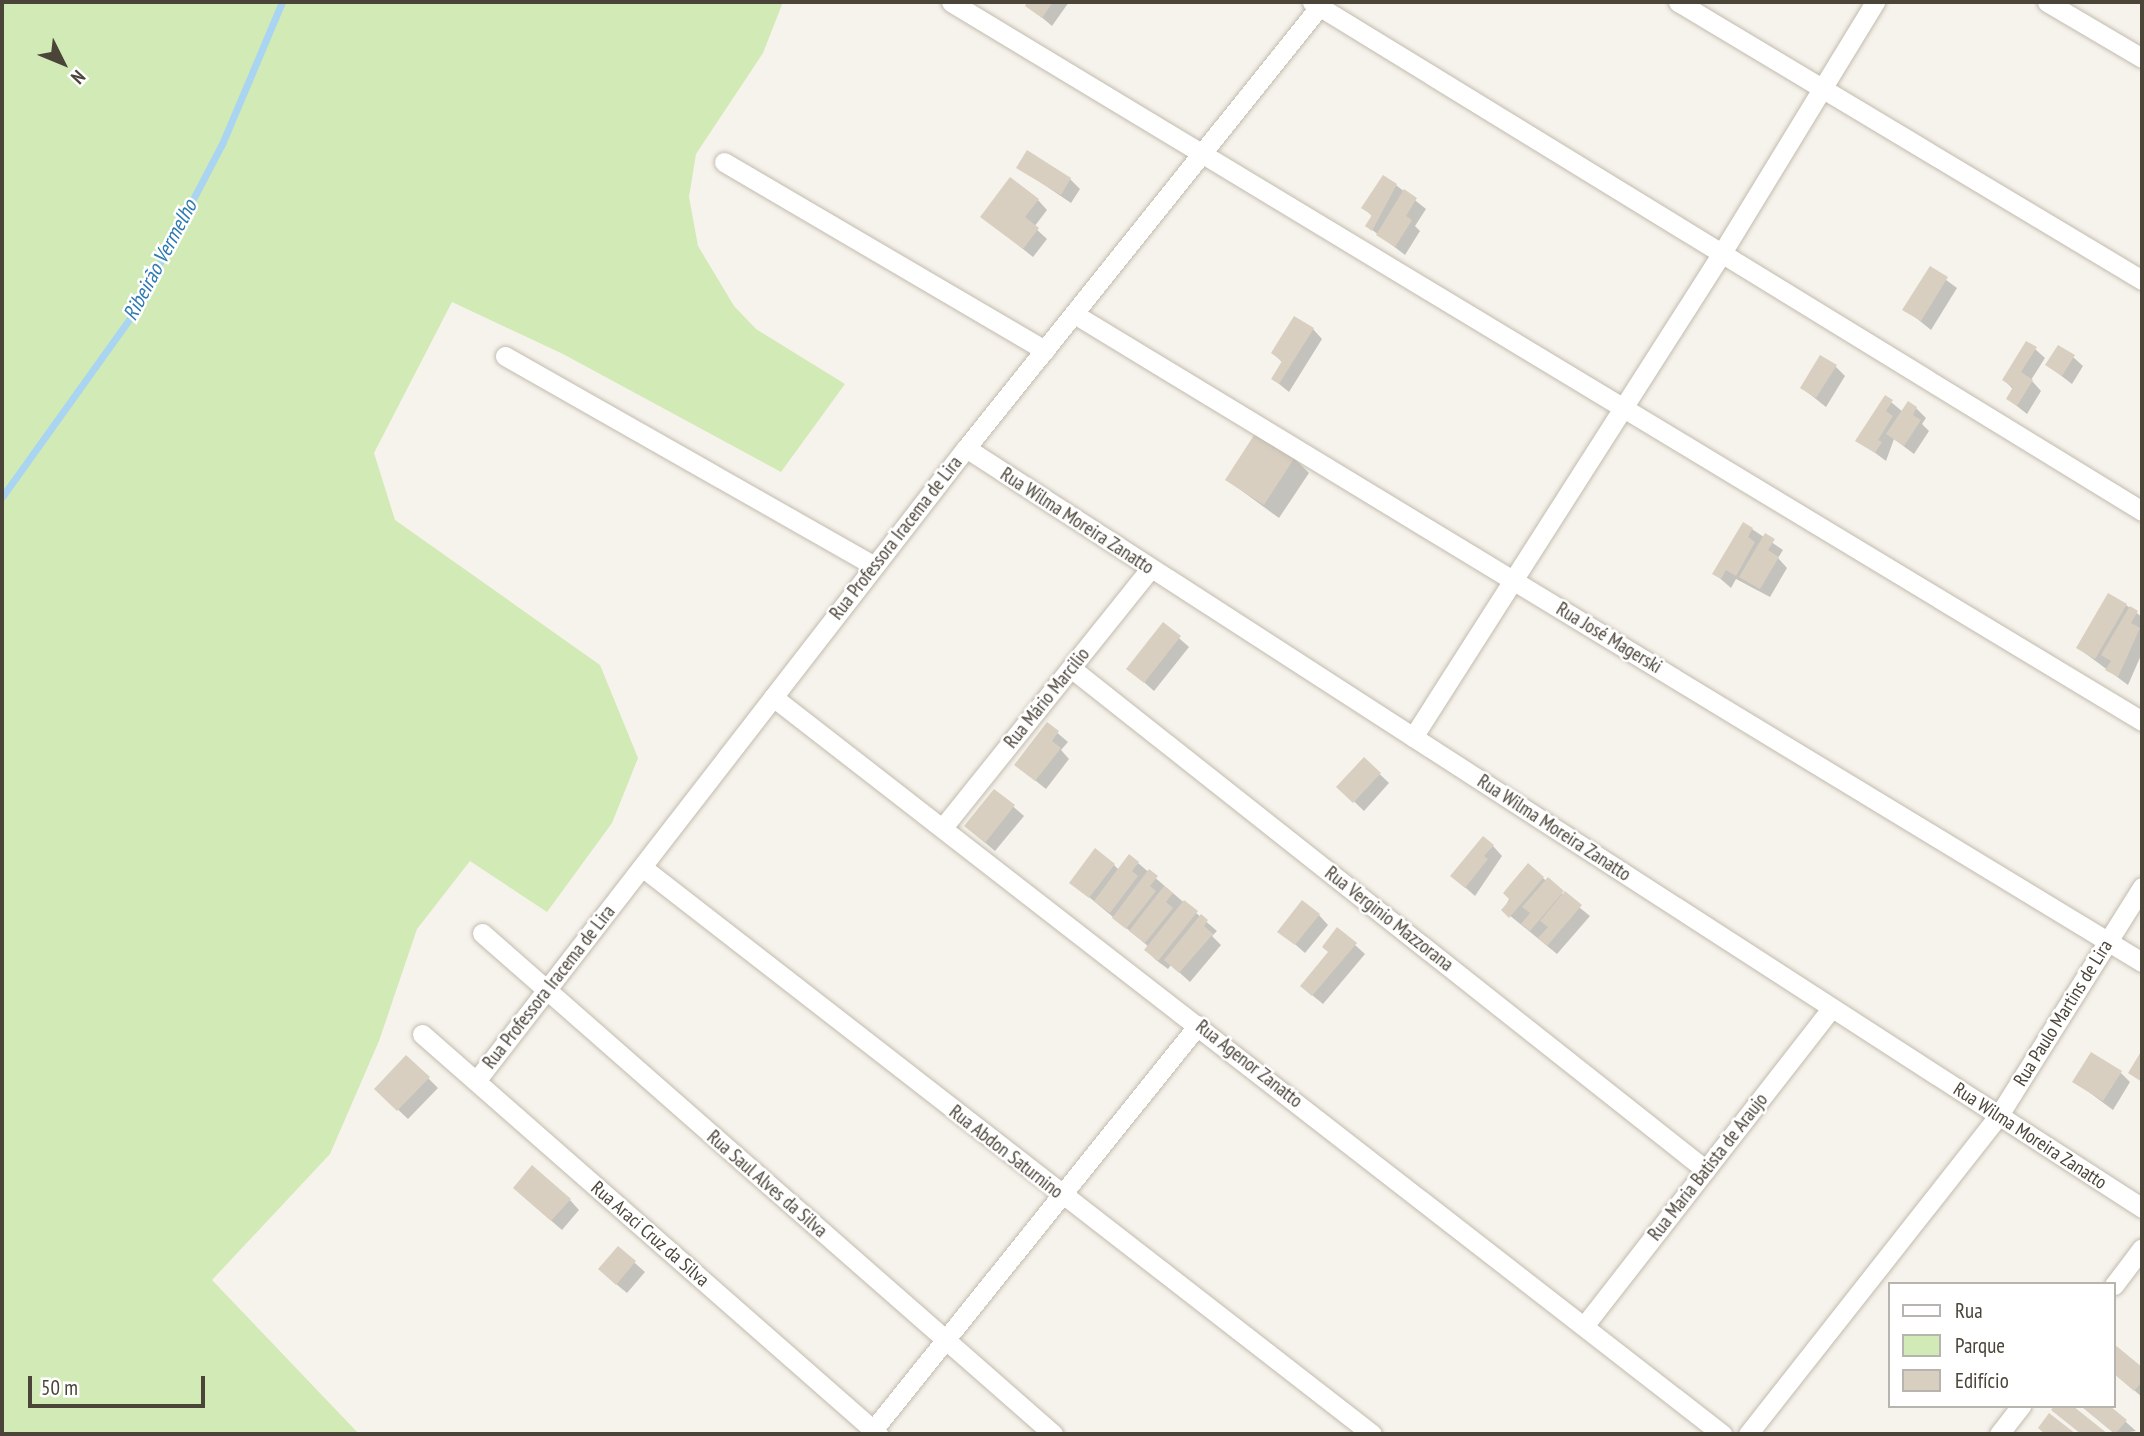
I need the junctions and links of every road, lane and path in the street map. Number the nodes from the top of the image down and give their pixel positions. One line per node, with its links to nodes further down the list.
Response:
1 (951, 2): 8 (street)
2 (1678, 2): 7 (street)
3 (1875, 2): 7 (street)
4 (2047, 2): 6 (street)
5 (1318, 3): 8 (street, Rua Professora Iracema de Lira); 10 (street)
6 (2142, 58)
7 (1825, 87): 10 (street); 11 (street)
8 (1202, 155): 12 (street, Rua Professora Iracema de Lira); 15 (street)
9 (724, 162): 13 (street)
10 (1720, 256): 15 (street); 17 (street)
11 (2142, 281)
12 (1076, 315): 13 (street, Rua Professora Iracema de Lira); 20 (street, Rua José Magerski)
13 (1045, 350): 16 (street, Rua Professora Iracema de Lira)
14 (505, 356): 18 (street)
15 (1625, 405): 20 (street); 23 (street)
16 (966, 448): 18 (street, Rua Professora Iracema de Lira); 19 (street, Rua Wilma Moreira Zanatto)
17 (2142, 512)
18 (875, 566): 22 (street, Rua Professora Iracema de Lira)
19 (1150, 569): 21 (street, Rua Mário Marcilio); 24 (street, Rua Wilma Moreira Zanatto)
20 (1514, 580): 24 (street); 29 (street, Rua José Magerski)
21 (1071, 668): 25 (street, Rua Mário Marcilio); 37 (street, Rua Verginio Mazzorana)
22 (773, 697): 25 (street, Rua Agenor Zanatto); 26 (street, Rua Professora Iracema de Lira)
23 (2142, 721)
24 (1413, 737): 32 (street, Rua Wilma Moreira Zanatto)
25 (944, 826): 33 (street, Rua Agenor Zanatto)
26 (642, 867): 31 (street, Rua Professora Iracema de Lira); 38 (street, Rua Abdon Saturnino)
27 (2142, 887): 29 (street, Rua Paulo Martins de Lira)
28 (482, 933): 31 (street, Rua Saul Alves da Silva)
29 (2108, 942): 30 (street, Rua José Magerski); 36 (street, Rua Paulo Martins de Lira)
30 (2142, 962)
31 (546, 990): 35 (street, Rua Professora Iracema de Lira); 43 (street, Rua Saul Alves da Silva)
32 (1832, 1008): 36 (street, Rua Wilma Moreira Zanatto); 37 (street, Rua Maria Batista de Araujo)
33 (1198, 1025): 38 (street); 42 (street, Rua Agenor Zanatto)
34 (422, 1034): 35 (street, Rua Araci Cruz da Silva)
35 (476, 1081): 45 (street, Rua Araci Cruz da Silva)
36 (1999, 1115): 39 (street, Rua Wilma Moreira Zanatto); 49 (street, Rua Paulo Martins de Lira)
37 (1706, 1171): 42 (street, Rua Maria Batista de Araujo)
38 (1061, 1196): 43 (street); 47 (street, Rua Abdon Saturnino)
39 (2142, 1208)
40 (2142, 1248): 41 (street)
41 (2116, 1282)
42 (1584, 1326): 48 (street, Rua Agenor Zanatto)
43 (945, 1340): 45 (street); 46 (street, Rua Saul Alves da Silva)
44 (2019, 1408): 50 (street)
45 (876, 1432)
46 (1053, 1434)
47 (1372, 1434)
48 (1722, 1434)
49 (1748, 1434)
50 (1999, 1434)

